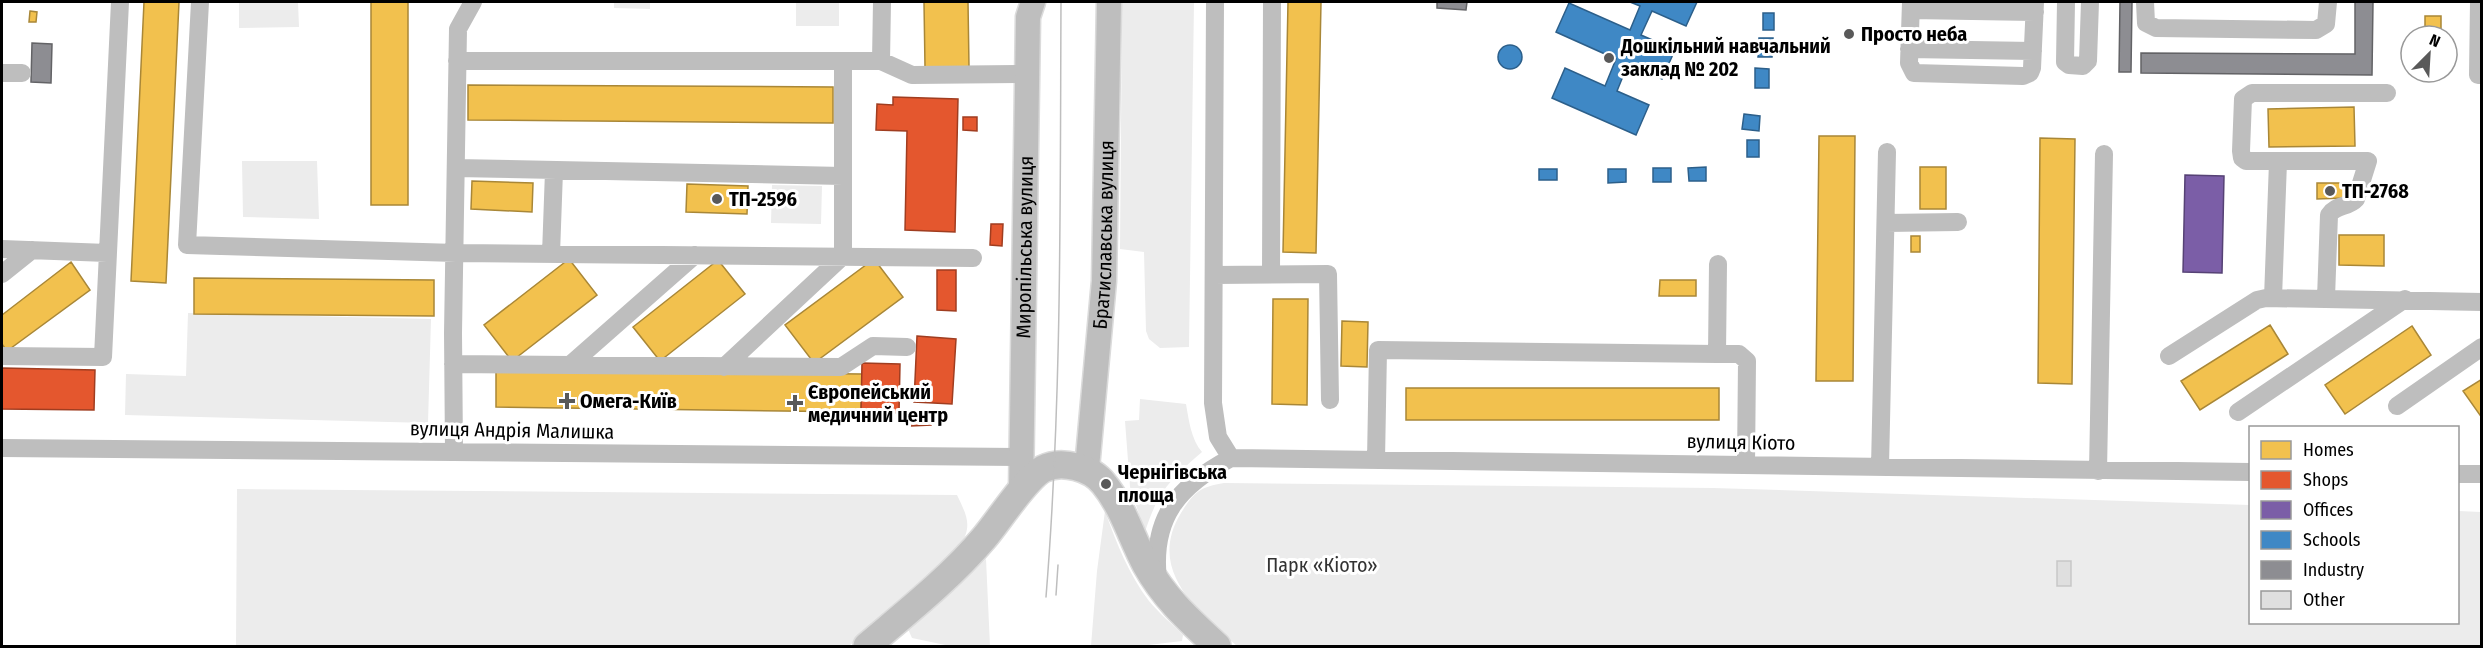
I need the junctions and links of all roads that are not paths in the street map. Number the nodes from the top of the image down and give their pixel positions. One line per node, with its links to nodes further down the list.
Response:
1 (120, 2): 39 (street)
2 (200, 2): 38 (street)
3 (457, 2): 17 (street)
4 (473, 2): 17 (street)
5 (882, 2): 21 (street)
6 (1109, 2): 70 (main road, Братиславська вулиця)
7 (1215, 2): 46 (street)
8 (1272, 2): 47 (street)
9 (2066, 2): 10 (street)
10 (2090, 2)
11 (2145, 2): 12 (street)
12 (2328, 2)
13 (2479, 2): 26 (street)
14 (1911, 6): 16 (street); 18 (street)
15 (1030, 7): 25 (main road, Миропільська вулиця)
16 (2035, 7): 19 (street)
17 (458, 29): 22 (street)
18 (1909, 49): 19 (street); 19 (street)
19 (2032, 51)
20 (843, 61): 21 (street); 22 (street); 33 (street)
21 (881, 61): 25 (street)
22 (457, 62): 31 (street)
23 (2, 73): 24 (street)
24 (22, 73)
25 (1027, 74): 65 (main road, Миропільська вулиця)
26 (2481, 75)
27 (2387, 93): 30 (street)
28 (1887, 152): 35 (street)
29 (2104, 154): 71 (street)
30 (2278, 162): 48 (street); 49 (street)
31 (456, 168): 32 (street); 38 (street)
32 (554, 171): 33 (street); 40 (street)
33 (843, 176): 42 (street)
34 (1958, 222): 35 (street)
35 (1886, 223): 69 (street)
36 (2, 249): 37 (street)
37 (32, 250): 39 (street); 45 (street)
38 (456, 252): 40 (street); 57 (street)
39 (107, 253): 55 (street)
40 (552, 254): 41 (street)
41 (695, 255): 42 (street); 58 (street)
42 (843, 256): 43 (street); 59 (street)
43 (973, 258)
44 (1718, 264): 54 (street)
45 (2, 274)
46 (1215, 274): 47 (street); 66 (street)
47 (1271, 274): 60 (street)
48 (2273, 298): 49 (street); 56 (street)
49 (2326, 298): 50 (street)
50 (2405, 299): 51 (street); 62 (street)
51 (2481, 302)
52 (2481, 346): 61 (street)
53 (907, 347): 59 (street)
54 (1718, 354): 67 (street); 68 (street)
55 (2, 356)
56 (2169, 356)
57 (453, 364): 58 (street); 64 (street)
58 (570, 365): 59 (street)
59 (724, 367)
60 (1330, 400)
61 (2397, 406)
62 (2238, 412)
63 (2, 448): 64 (street, вулиця Андрія Малишка)
64 (454, 452): 65 (street, вулиця Андрія Малишка)
65 (1021, 458): 75 (main road, Миропільська вулиця)
66 (1231, 458): 67 (street, вулиця Кіото); 76 (street)
67 (1376, 460): 68 (street, вулиця Кіото)
68 (1746, 465): 69 (street, вулиця Кіото)
69 (1880, 467): 71 (street, вулиця Кіото)
70 (1086, 468): 75 (highway); 76 (highway)
71 (2098, 471): 72 (street, вулиця Кіото)
72 (2249, 472)
73 (2459, 474): 74 (street)
74 (2481, 474)
75 (1021, 490): 77 (highway)
76 (1158, 585): 78 (highway)
77 (867, 646)
78 (1217, 646)

